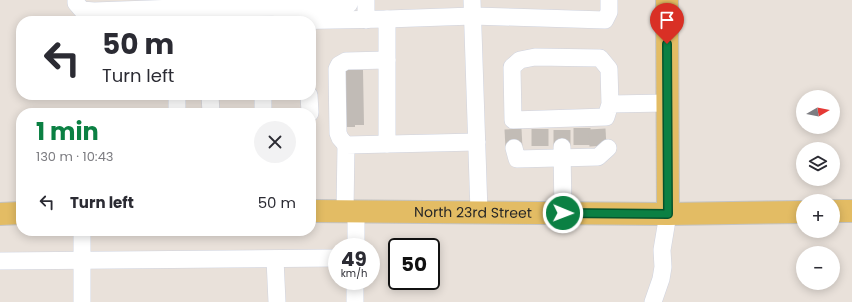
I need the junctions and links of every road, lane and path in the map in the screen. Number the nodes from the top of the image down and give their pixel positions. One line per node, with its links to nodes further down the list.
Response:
1 (76, 0): 7 (street)
2 (351, 0): 7 (street)
3 (366, 0): 9 (street)
4 (609, 0): 6 (street)
5 (667, 0): 12 (main road)
6 (472, 8): 8 (street); 14 (street)
7 (176, 10)
8 (387, 19): 9 (street); 11 (street)
9 (366, 20): 10 (street)
10 (316, 21)
11 (387, 60): 15 (street); 16 (street)
12 (668, 103): 13 (street); 29 (main road)
13 (597, 120): 13 (street)
14 (477, 142): 16 (street); 24 (street)
15 (346, 144): 16 (street); 21 (street)
16 (387, 144)
17 (529, 152): 19 (street)
18 (593, 152): 19 (street)
19 (562, 153): 27 (street)
20 (316, 211): 21 (main road, North 23rd Street)
21 (351, 211): 24 (main road, North 23rd Street); 31 (street)
22 (840, 211): 23 (main road)
23 (852, 211)
24 (479, 212): 27 (main road, North 23rd Street)
25 (796, 212): 29 (main road, North 23rd Street)
26 (16, 213): 28 (main road)
27 (563, 213): 29 (main road, North 23rd Street)
28 (0, 214)
29 (668, 214): 40 (street)
30 (82, 236): 34 (street)
31 (355, 238)
32 (328, 258): 33 (street)
33 (275, 259): 34 (street); 38 (street)
34 (82, 260): 35 (street); 37 (street)
35 (0, 261)
36 (355, 290): 39 (street)
37 (82, 302)
38 (277, 302)
39 (355, 302)
40 (653, 302)

